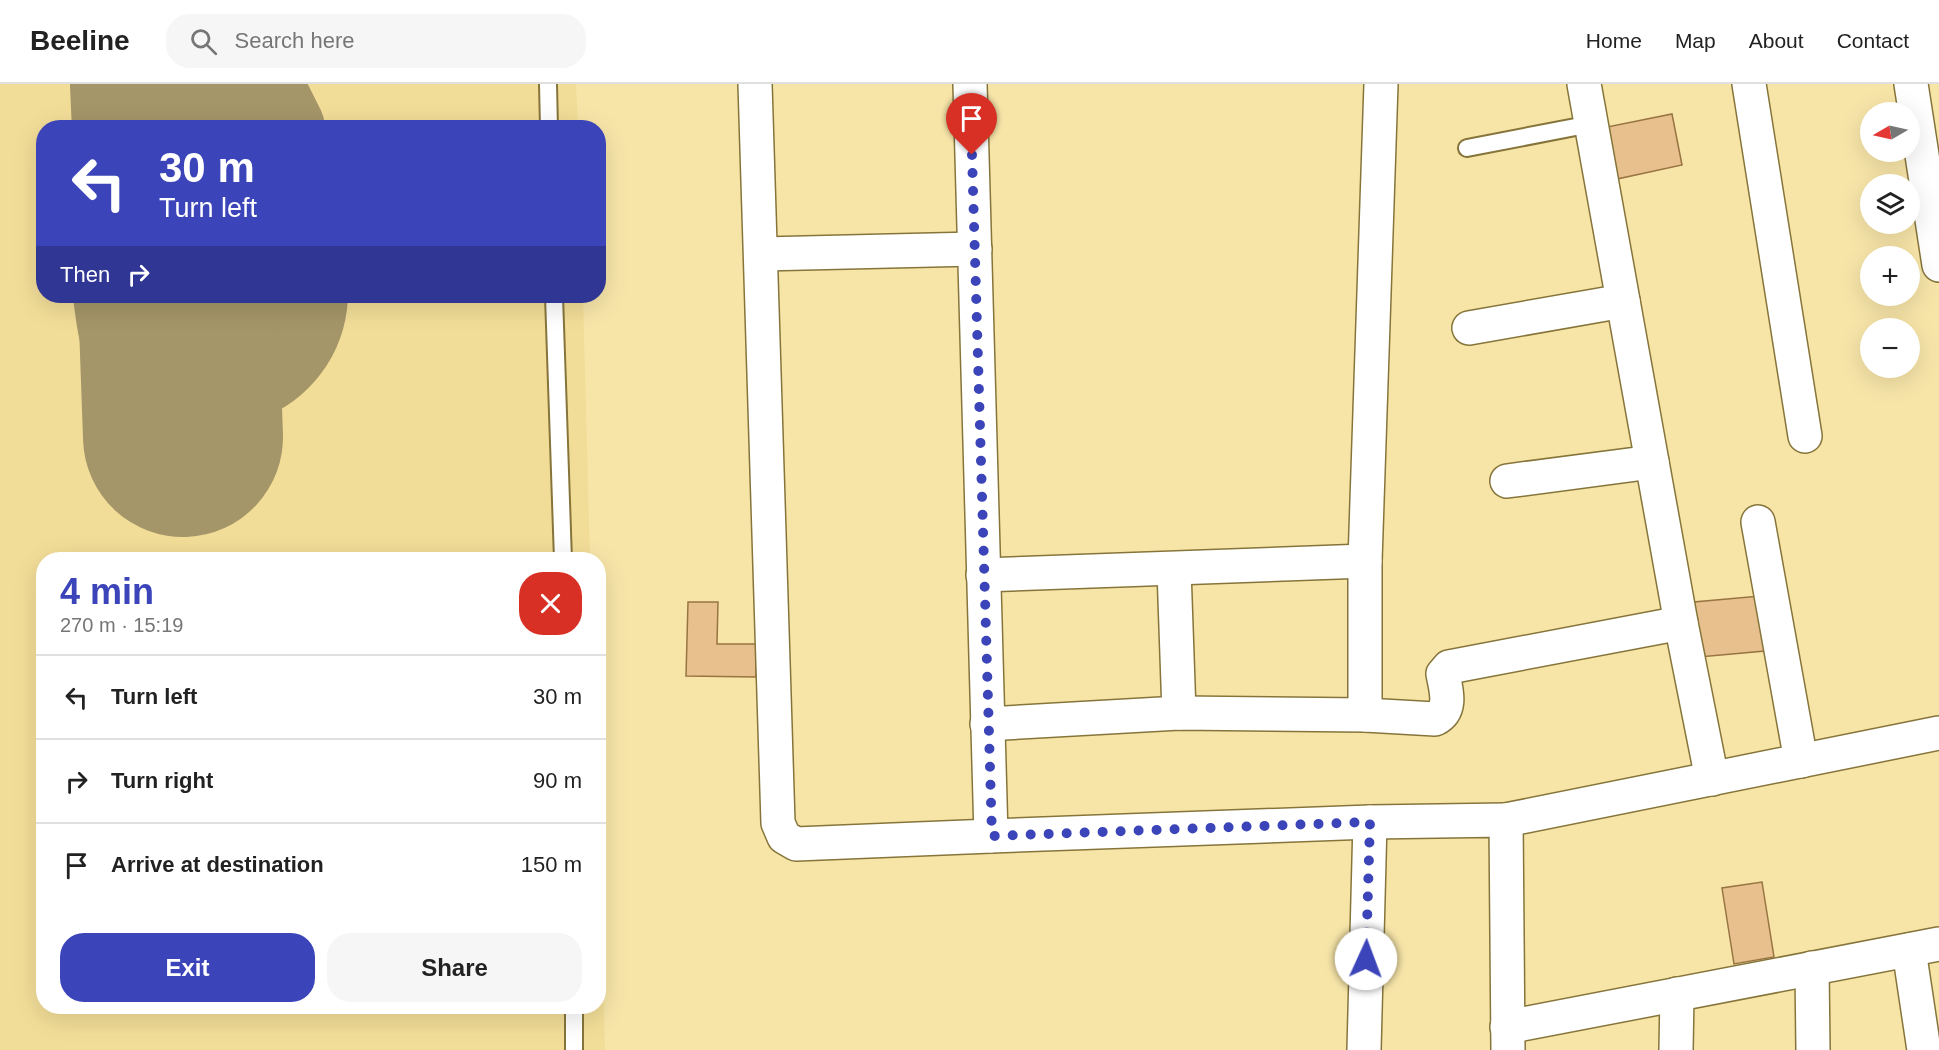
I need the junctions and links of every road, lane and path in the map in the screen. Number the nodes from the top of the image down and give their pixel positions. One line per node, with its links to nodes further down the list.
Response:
1 (548, 84): 8 (lane)
2 (756, 84): 12 (street)
3 (970, 84): 11 (street)
4 (1381, 84): 22 (street)
5 (1584, 84): 9 (street)
6 (1749, 84): 17 (street)
7 (1911, 84): 13 (street)
8 (549, 120)
9 (1591, 124): 10 (lane); 14 (street)
10 (1467, 148)
11 (975, 249): 12 (street); 24 (street)
12 (760, 254): 34 (street)
13 (1939, 265)
14 (1623, 301): 16 (street); 18 (street)
15 (554, 303): 21 (lane)
16 (1469, 328)
17 (1804, 436)
18 (1652, 462): 19 (street); 25 (street)
19 (1507, 481)
20 (1758, 522): 30 (street)
21 (563, 552)
22 (1365, 561): 23 (street); 27 (street)
23 (1174, 570): 24 (street); 26 (street)
24 (983, 575): 28 (street)
25 (1681, 623): 27 (street); 31 (street)
26 (1179, 713): 27 (street); 28 (street)
27 (1365, 715)
28 (987, 724): 34 (street)
29 (1939, 733): 30 (street)
30 (1801, 761): 31 (street)
31 (1712, 779): 32 (street)
32 (1506, 820): 33 (street); 39 (street)
33 (1370, 822): 34 (street); 41 (street)
34 (992, 836)
35 (1924, 947): 36 (street); 44 (street)
36 (1812, 968): 37 (street); 43 (street)
37 (1677, 994): 39 (street); 42 (street)
38 (574, 1014): 40 (lane)
39 (1507, 1039)
40 (574, 1050)
41 (1364, 1050)
42 (1676, 1050)
43 (1813, 1050)
44 (1924, 1050)

